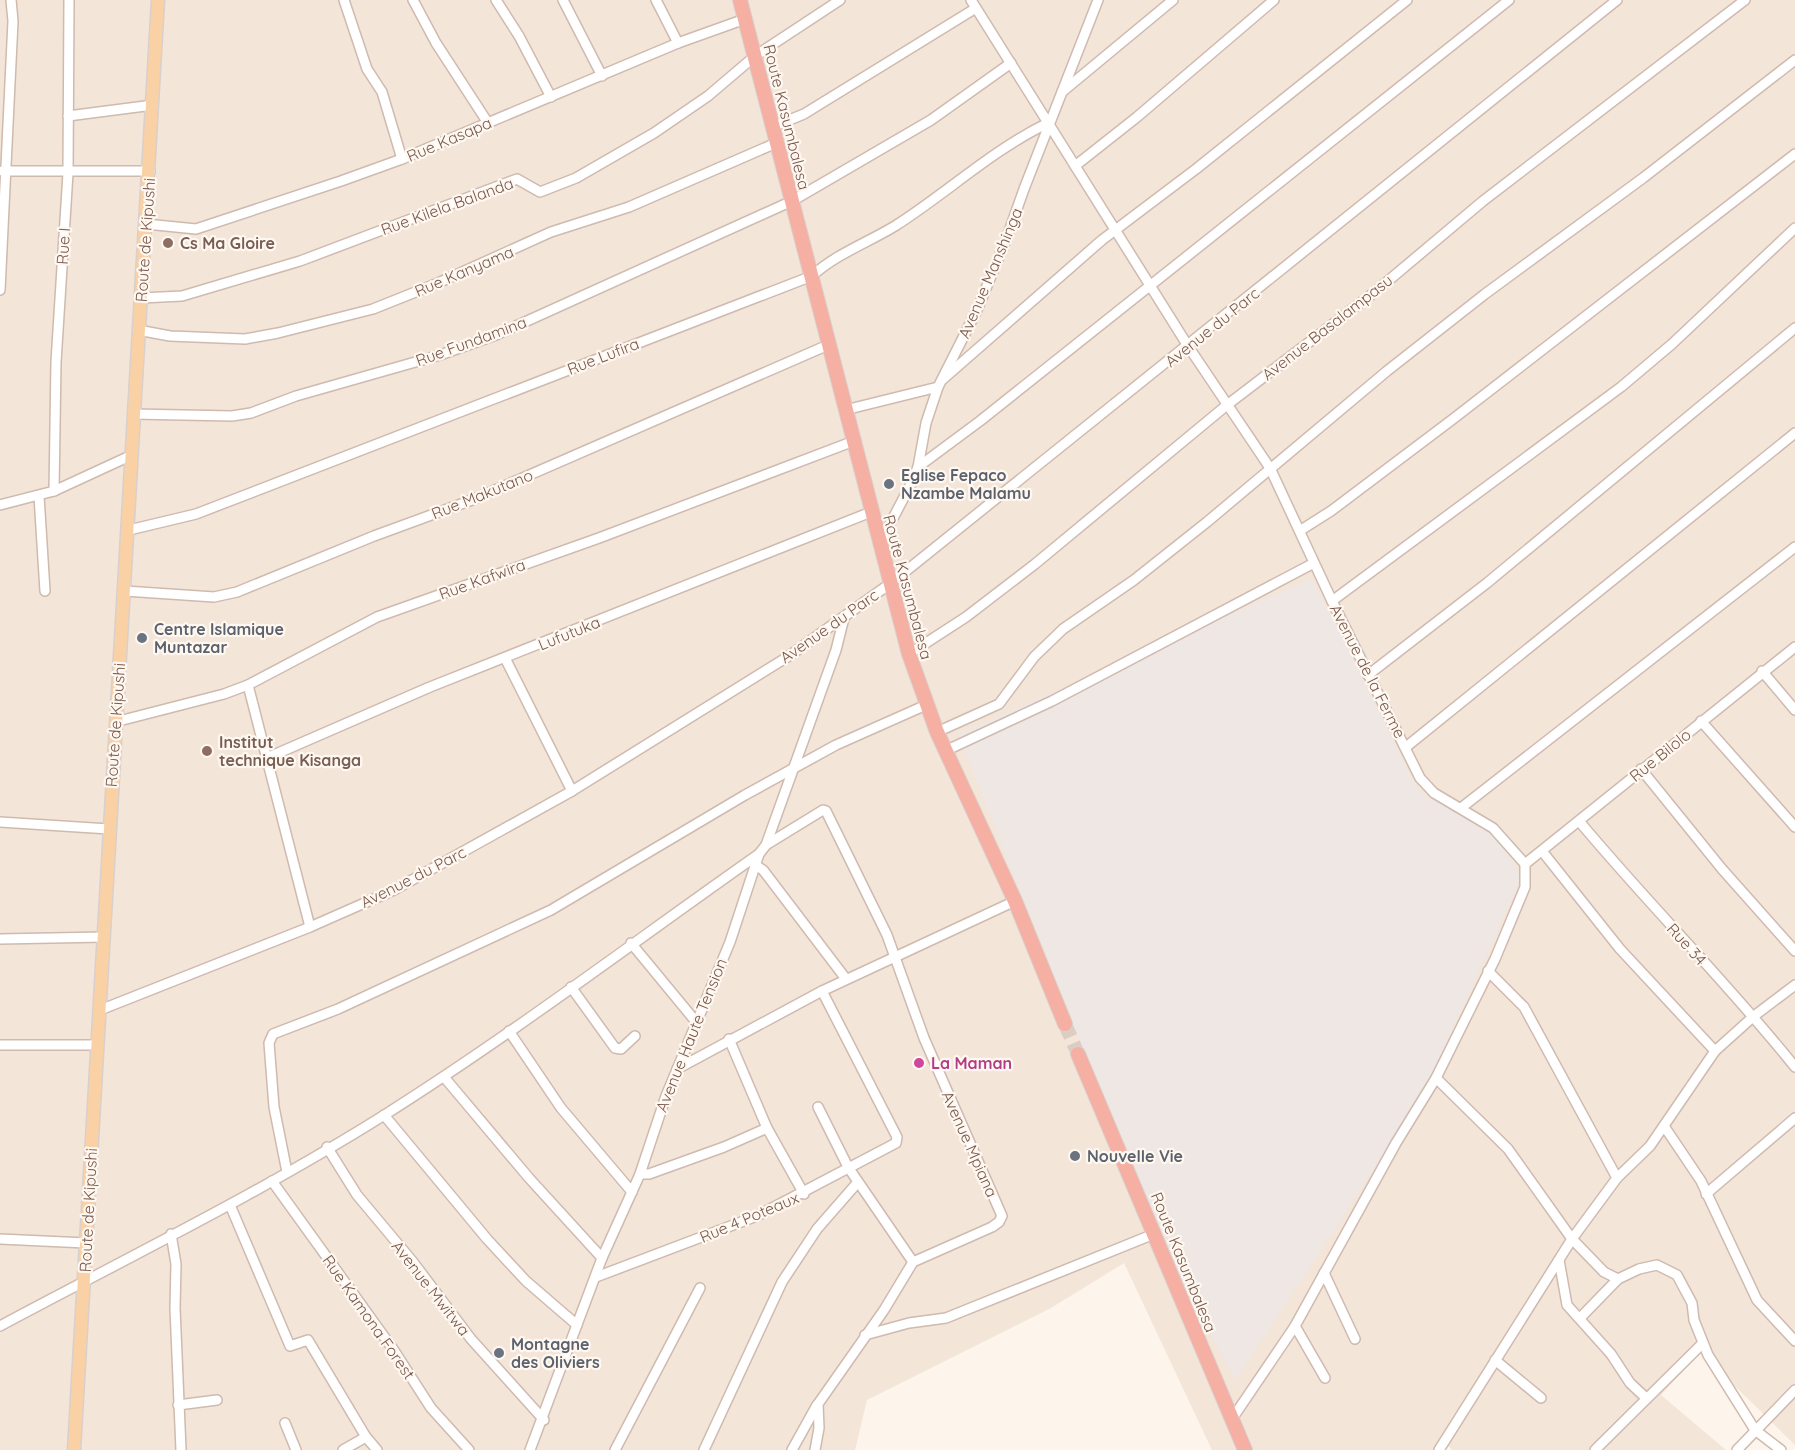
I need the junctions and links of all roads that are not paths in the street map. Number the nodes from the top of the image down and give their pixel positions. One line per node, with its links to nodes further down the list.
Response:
1 (10, 0): 36 (street)
2 (69, 0): 28 (street, Rue I)
3 (158, 0): 27 (main road, Route de Kipushi)
4 (344, 0): 34 (street)
5 (413, 0): 29 (street)
6 (496, 0): 26 (street)
7 (563, 0): 24 (street)
8 (656, 0): 20 (street)
9 (740, 0): 19 (highway, Route Kasumbalesa)
10 (840, 0): 21 (street)
11 (1098, 0): 25 (street, Avenue Manshinga)
12 (1173, 0): 25 (street)
13 (1274, 0): 35 (street)
14 (1407, 0): 42 (street)
15 (1509, 0): 44 (street)
16 (1617, 0): 50 (street, Avenue du Parc)
17 (1744, 0): 52 (street, Avenue Basalampasu)
18 (973, 4): 23 (street, Avenue de la Ferme); 31 (street)
19 (745, 19): 20 (street, Rue Kasapa); 21 (highway, Route Kasumbalesa)
20 (678, 42): 24 (street, Rue Kasapa)
21 (755, 56): 31 (highway, Route Kasumbalesa); 46 (street, Rue Kilela Balanda)
22 (1795, 60): 59 (street)
23 (1011, 63): 30 (street, Avenue de la Ferme); 39 (street)
24 (602, 76): 26 (street, Rue Kasapa)
25 (1060, 93): 30 (street, Avenue Manshinga)
26 (550, 97): 29 (street, Rue Kasapa)
27 (153, 105): 28 (street); 37 (main road, Route de Kipushi)
28 (68, 116): 38 (street, Rue I)
29 (488, 123): 34 (street, Rue Kasapa)
30 (1048, 123): 35 (street, Avenue de la Ferme); 43 (street, Rue Lufira); 51 (street, Avenue Manshinga)
31 (772, 127): 32 (highway, Route Kasumbalesa)
32 (776, 143): 39 (highway, Route Kasumbalesa); 48 (street, Rue Kanyama)
33 (1795, 154): 65 (street)
34 (402, 159): 40 (street, Rue Kasapa)
35 (1075, 166): 42 (street, Avenue de la Ferme)
36 (3, 171): 38 (street); 45 (street)
37 (150, 171): 38 (street); 40 (main road, Route de Kipushi)
38 (68, 173): 60 (street, Rue I)
39 (792, 201): 43 (highway, Route Kasumbalesa); 54 (street, Rue Fundamina)
40 (146, 224): 46 (main road, Route de Kipushi)
41 (1795, 228): 72 (street)
42 (1116, 229): 44 (street, Avenue de la Ferme); 51 (street)
43 (812, 276): 49 (highway, Route Kasumbalesa); 64 (street, Rue Lufira)
44 (1152, 285): 50 (street, Avenue de la Ferme); 58 (street)
45 (0, 290)
46 (141, 298): 48 (main road, Route de Kipushi)
47 (1795, 328): 78 (street)
48 (138, 330): 54 (main road, Route de Kipushi)
49 (828, 345): 53 (highway, Route Kasumbalesa); 71 (street, Rue Makutano)
50 (1188, 346): 52 (street, Avenue de la Ferme); 69 (street, Avenue du Parc)
51 (940, 383): 53 (street); 58 (street, Avenue Manshinga)
52 (1227, 405): 59 (street, Avenue de la Ferme); 75 (street, Avenue Basalampasu)
53 (845, 410): 56 (highway, Route Kasumbalesa)
54 (133, 414): 57 (main road, Route de Kipushi)
55 (1795, 433): 85 (street)
56 (854, 441): 63 (highway, Route Kasumbalesa); 79 (street, Rue Kafwira)
57 (132, 455): 60 (street); 64 (main road, Route de Kipushi)
58 (918, 467): 66 (street, Avenue Manshinga)
59 (1270, 468): 65 (street, Avenue de la Ferme); 84 (street)
60 (54, 491): 61 (street)
61 (39, 496): 62 (street); 70 (street)
62 (0, 505)
63 (871, 512): 66 (highway, Route Kasumbalesa); 76 (street, Lufutuka)
64 (129, 530): 71 (main road, Route de Kipushi)
65 (1301, 530): 68 (street, Avenue de la Ferme)
66 (880, 543): 69 (highway, Route Kasumbalesa)
67 (1795, 547): 91 (street)
68 (1314, 563): 72 (street, Avenue de la Ferme); 86 (street)
69 (891, 583): 73 (street, Avenue du Parc); 75 (highway, Route Kasumbalesa)
70 (45, 591)
71 (125, 591): 83 (main road, Route de Kipushi)
72 (1332, 601): 78 (street, Avenue de la Ferme)
73 (844, 618): 89 (street, Avenue Haute Tension); 90 (street, Avenue du Parc)
74 (1795, 647): 77 (street, Rue Bilolo)
75 (909, 654): 80 (highway, Route Kasumbalesa)
76 (505, 658): 87 (street, Lufutuka); 90 (street)
77 (1762, 671): 81 (street); 82 (street, Rue Bilolo)
78 (1368, 675): 85 (street, Avenue de la Ferme)
79 (248, 685): 83 (street, Rue Kafwira); 87 (street)
80 (926, 705): 84 (highway, Route Kasumbalesa); 89 (street)
81 (1795, 710)
82 (1701, 721): 88 (street, Rue Bilolo); 94 (street)
83 (115, 722): 95 (main road, Route de Kipushi)
84 (937, 732): 86 (highway, Route Kasumbalesa)
85 (1406, 747): 91 (street, Avenue de la Ferme)
86 (945, 751): 101 (highway, Route Kasumbalesa)
87 (269, 757): 102 (street)
88 (1641, 769): 92 (street, Rue Bilolo); 106 (street)
89 (791, 771): 96 (street, Avenue Haute Tension); 135 (street)
90 (572, 791): 102 (street, Avenue du Parc)
91 (1461, 808): 99 (street, Avenue de la Ferme)
92 (1579, 821): 97 (street, Rue Bilolo); 114 (street, Rue 34)
93 (0, 822): 95 (street)
94 (1795, 827)
95 (109, 829): 103 (main road, Route de Kipushi)
96 (766, 845): 98 (street, Avenue Haute Tension); 107 (street, Avenue Mpiana)
97 (1542, 851): 99 (street, Rue Bilolo); 122 (street)
98 (759, 854): 100 (street, Avenue Haute Tension); 105 (street)
99 (1525, 864): 108 (street)
100 (755, 865): 109 (street); 115 (street, Avenue Haute Tension)
101 (1015, 901): 107 (street); 116 (highway, Route Kasumbalesa)
102 (310, 927): 113 (street, Avenue du Parc)
103 (104, 937): 104 (street); 113 (main road, Route de Kipushi)
104 (0, 939)
105 (631, 943): 111 (street); 115 (street)
106 (1795, 951)
107 (897, 958): 109 (street); 151 (street, Avenue Mpiana)
108 (1488, 971): 127 (street); 137 (street)
109 (846, 980): 112 (street)
110 (1795, 986): 114 (street)
111 (570, 987): 117 (street); 118 (street)
112 (822, 991): 119 (street); 134 (street, Rue 4 Poteaux)
113 (100, 1010): 121 (main road, Route de Kipushi)
114 (1754, 1016): 122 (street); 124 (street, Rue 34)
115 (697, 1023): 125 (street, Avenue Haute Tension)
116 (1065, 1024)
117 (508, 1031): 126 (street); 140 (street)
118 (635, 1036)
119 (729, 1039): 125 (street); 132 (street)
120 (0, 1045): 121 (street)
121 (98, 1045): 148 (main road, Route de Kipushi)
122 (1715, 1051): 131 (street)
123 (1078, 1054): 145 (highway, Route Kasumbalesa)
124 (1795, 1067)
125 (677, 1069): 136 (street, Avenue Haute Tension)
126 (444, 1077): 129 (street); 149 (street)
127 (1436, 1078): 147 (street); 152 (street)
128 (818, 1107): 134 (street)
129 (384, 1115): 133 (street); 158 (street)
130 (1795, 1118): 142 (street)
131 (1665, 1126): 137 (street); 142 (street)
132 (767, 1128): 136 (street); 141 (street)
133 (327, 1148): 135 (street); 174 (street, Avenue Mwitwa)
134 (848, 1167): 139 (street); 141 (street, Rue 4 Poteaux)
135 (287, 1172): 138 (street)
136 (639, 1174): 140 (street, Avenue Haute Tension)
137 (1617, 1178): 147 (street)
138 (272, 1181): 143 (street); 183 (street, Rue Kamona Forest)
139 (858, 1182): 151 (street); 186 (street)
140 (632, 1192): 149 (street, Avenue Haute Tension)
141 (804, 1194): 153 (street, Rue 4 Poteaux)
142 (1707, 1194): 163 (street)
143 (230, 1204): 144 (street); 177 (street)
144 (171, 1234): 155 (street); 172 (street)
145 (1154, 1234): 161 (street); 173 (highway, Route Kasumbalesa)
146 (0, 1239): 148 (street)
147 (1572, 1239): 150 (street); 154 (street)
148 (86, 1243): 155 (main road, Route de Kipushi)
149 (602, 1258): 153 (street, Avenue Haute Tension)
150 (1558, 1260): 157 (street); 165 (street)
151 (913, 1262): 161 (street)
152 (1324, 1273): 160 (street); 162 (street)
153 (596, 1277): 158 (street, Avenue Haute Tension)
154 (1618, 1279): 157 (street); 164 (street)
155 (84, 1281): 159 (street); 178 (main road, Route de Kipushi)
156 (700, 1288): 185 (street)
157 (1580, 1318): 169 (street)
158 (576, 1325): 174 (street, Avenue Haute Tension)
159 (0, 1326)
160 (1295, 1326): 166 (street); 173 (street)
161 (865, 1335): 171 (street)
162 (1355, 1339)
163 (1795, 1341)
164 (1702, 1343): 169 (street); 176 (street)
165 (1495, 1360): 168 (street); 190 (street)
166 (1325, 1378)
167 (1795, 1390): 176 (street)
168 (1540, 1398)
169 (1646, 1398): 191 (street)
170 (217, 1400): 172 (street)
171 (818, 1404): 187 (street); 188 (street)
172 (178, 1405): 179 (street)
173 (1232, 1419): 189 (highway, Route Kasumbalesa)
174 (544, 1420): 184 (street, Avenue Haute Tension)
175 (285, 1423): 180 (street)
176 (1755, 1430): 192 (street); 193 (street)
177 (366, 1437): 181 (street); 182 (street)
178 (74, 1450)
179 (181, 1450)
180 (296, 1450)
181 (343, 1450)
182 (376, 1450)
183 (469, 1450)
184 (530, 1450)
185 (615, 1450)
186 (704, 1450)
187 (792, 1450)
188 (814, 1450)
189 (1245, 1450)
190 (1439, 1450)
191 (1595, 1450)
192 (1737, 1450)
193 (1781, 1450)

